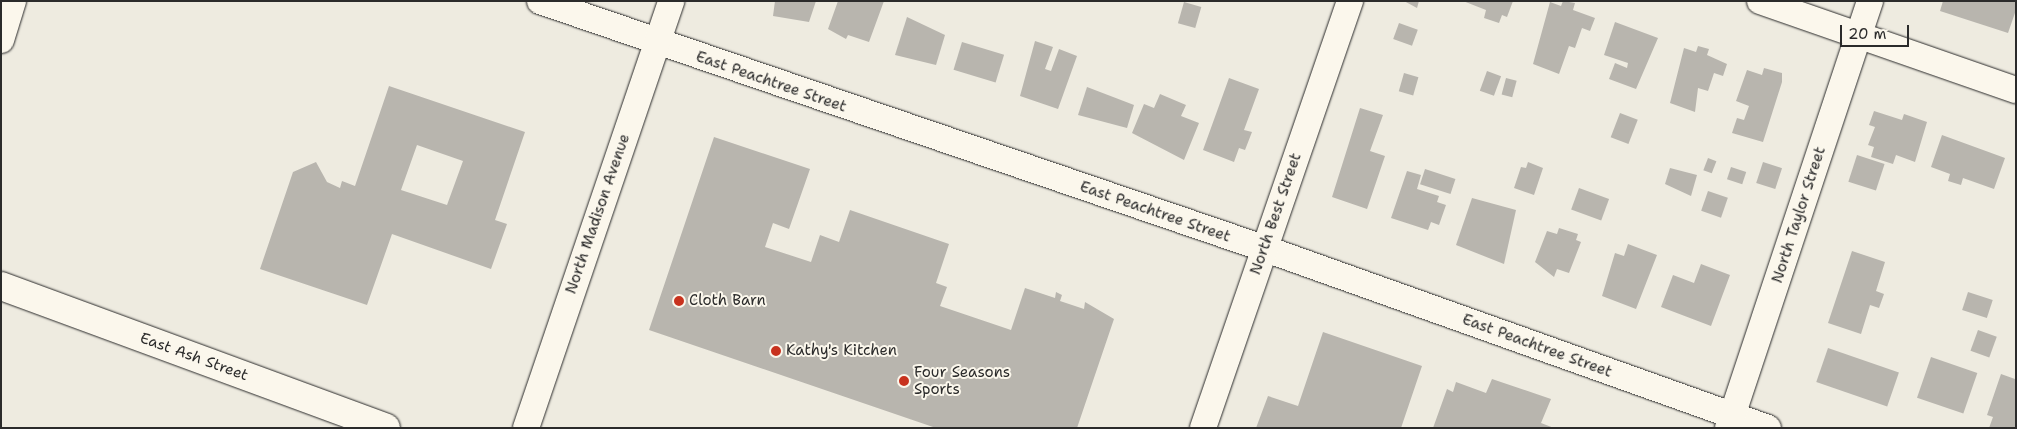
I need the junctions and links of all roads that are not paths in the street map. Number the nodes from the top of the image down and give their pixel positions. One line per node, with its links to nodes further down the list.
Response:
1 (13, 1): 8 (street)
2 (540, 1): 9 (street, East Peachtree Street)
3 (671, 1): 9 (street, North Madison Avenue)
4 (1350, 1): 11 (street, North Best Street)
5 (1760, 1): 7 (street)
6 (1870, 1): 7 (street, North Taylor Street)
7 (1859, 36): 10 (street); 13 (street, North Taylor Street)
8 (1, 40)
9 (656, 43): 11 (street, East Peachtree Street); 15 (street, North Madison Avenue)
10 (2016, 90)
11 (1263, 248): 13 (street, East Peachtree Street); 16 (street, North Best Street)
12 (2, 291): 14 (main road, East Ash Street)
13 (1730, 422): 17 (street, East Peachtree Street)
14 (386, 428)
15 (526, 428)
16 (1203, 428)
17 (1768, 428)

